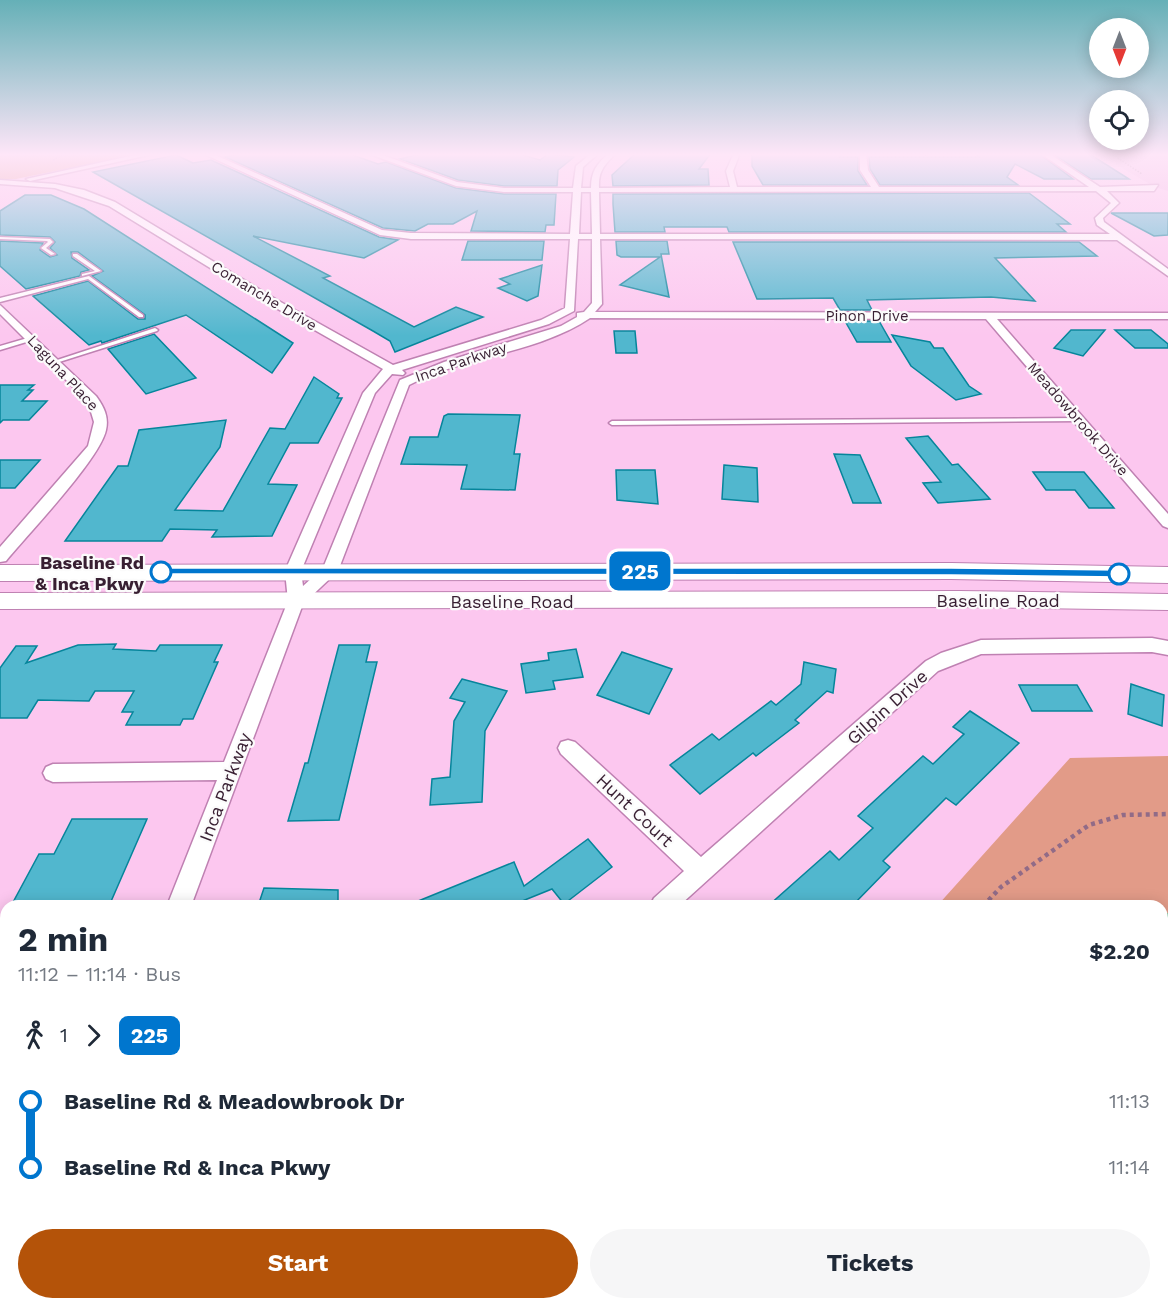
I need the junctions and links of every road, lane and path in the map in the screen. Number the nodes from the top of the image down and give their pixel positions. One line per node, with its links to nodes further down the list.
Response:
1 (129, 214): 24 (street, Comanche Drive)
2 (340, 214): 6 (street)
3 (576, 214): 6 (street)
4 (596, 214): 7 (street)
5 (1103, 214): 8 (street)
6 (575, 237): 7 (street); 15 (street)
7 (596, 237): 8 (street); 18 (street)
8 (1117, 237): 12 (street)
9 (0, 238): 10 (lane)
10 (52, 254)
11 (75, 255): 13 (lane)
12 (1168, 273)
13 (0, 299): 17 (lane)
14 (0, 308): 21 (street, Laguna Place)
15 (567, 312): 18 (street, Pinon Drive); 24 (street, Inca Parkway)
16 (988, 315): 18 (street, Pinon Drive); 19 (street, Pinon Drive); 26 (street, Meadowbrook Drive)
17 (141, 316)
18 (588, 316): 25 (street, Inca Parkway)
19 (1168, 316)
20 (155, 330): 23 (lane)
21 (31, 339): 22 (lane); 23 (street, Laguna Place)
22 (0, 348)
23 (54, 362): 29 (street, Laguna Place)
24 (389, 370): 25 (street, Comanche Drive); 30 (street, Inca Parkway)
25 (412, 378): 31 (street, Inca Parkway)
26 (1079, 420): 27 (lane); 28 (street, Meadowbrook Drive)
27 (612, 423)
28 (1168, 523)
29 (0, 557)
30 (293, 571): 31 (main road, Baseline Road); 32 (main road, Baseline Road); 35 (street, Inca Parkway)
31 (330, 571): 33 (main road, Baseline Road); 35 (street, Inca Parkway)
32 (0, 573)
33 (1168, 575)
34 (0, 601): 35 (main road, Baseline Road)
35 (296, 602): 36 (main road, Baseline Road); 39 (street, Inca Parkway)
36 (1168, 603)
37 (1168, 648): 42 (street, Gilpin Drive)
38 (568, 747): 42 (street, Hunt Court)
39 (230, 771): 40 (street); 43 (street, Inca Parkway)
40 (53, 773)
41 (1168, 814): 45 (path)
42 (701, 872): 44 (street, Gilpin Drive)
43 (181, 900)
44 (669, 900)
45 (989, 900)

